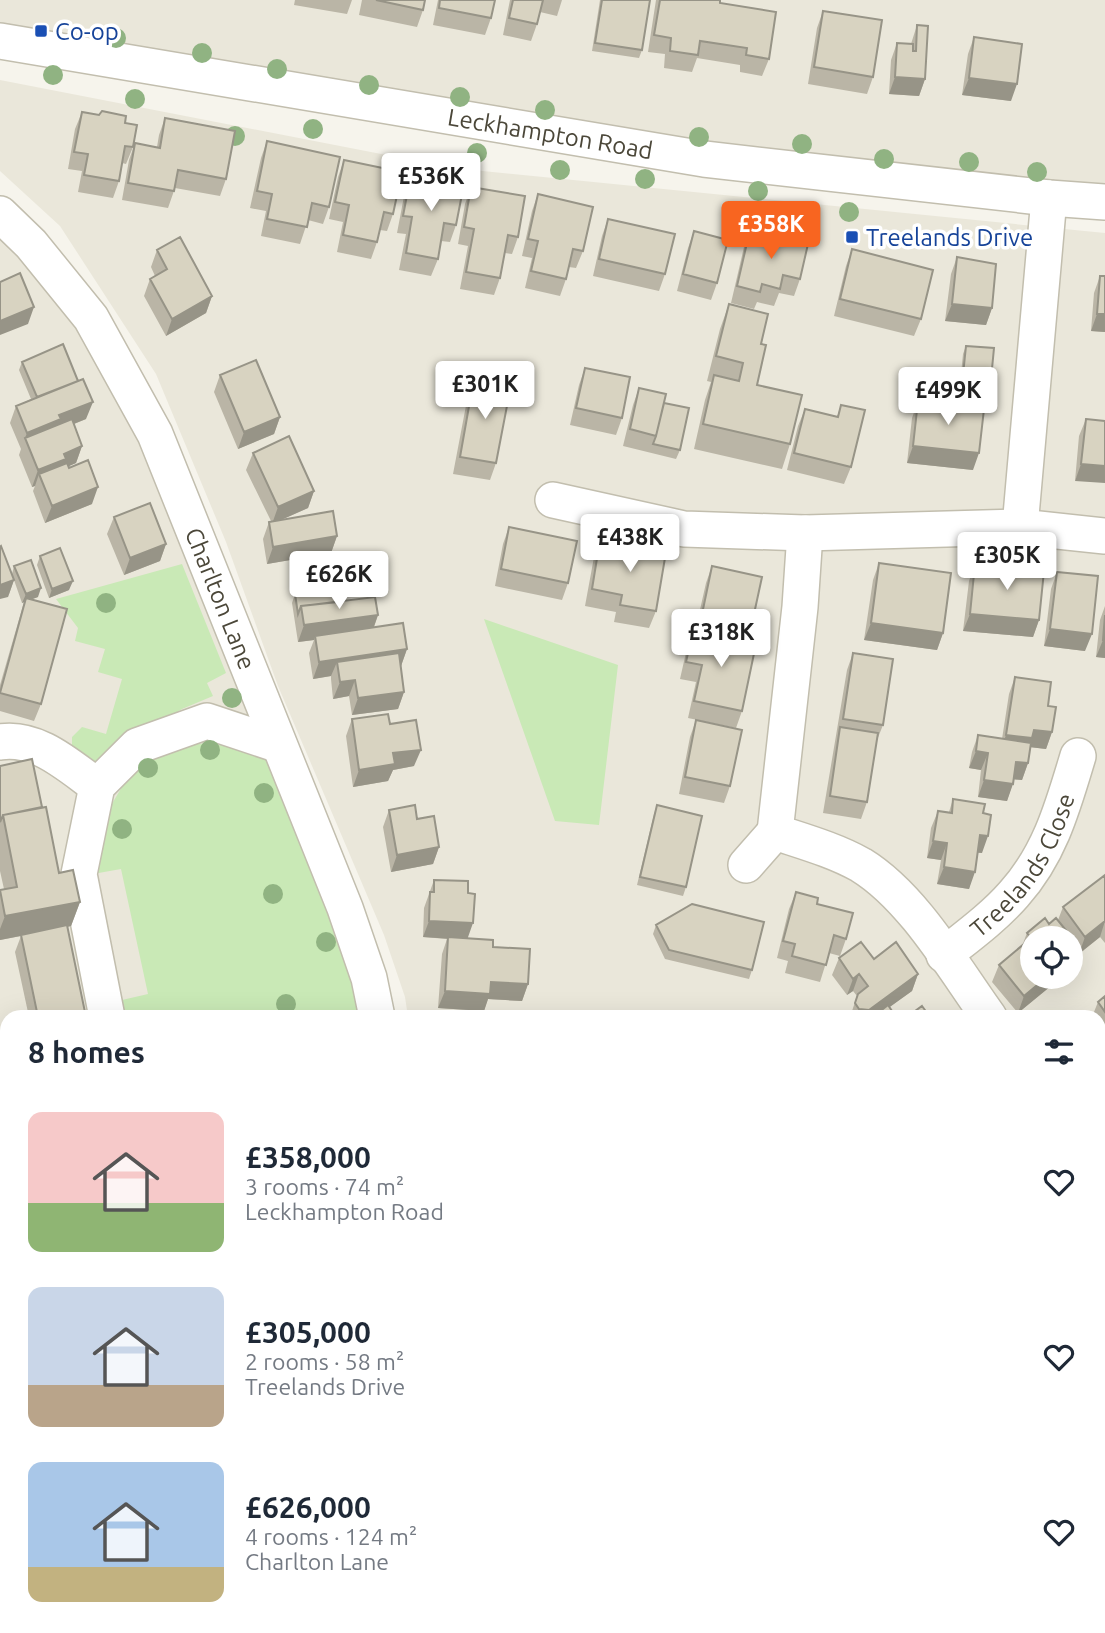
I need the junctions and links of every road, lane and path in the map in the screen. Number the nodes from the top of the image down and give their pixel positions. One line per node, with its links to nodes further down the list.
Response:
1 (0, 41): 2 (street, Leckhampton Road)
2 (1049, 198): 3 (street, Leckhampton Road); 6 (street)
3 (1105, 202)
4 (0, 214): 10 (street, Charlton Lane)
5 (554, 500): 7 (street)
6 (1020, 527): 7 (street); 8 (street)
7 (805, 533): 13 (street)
8 (1105, 536)
9 (0, 742): 12 (street)
10 (279, 745): 12 (street); 17 (street, Charlton Lane)
11 (1077, 756): 15 (street, Treelands Close)
12 (97, 786): 16 (street)
13 (775, 832): 14 (street); 15 (street, Treelands Close)
14 (746, 865)
15 (944, 955): 18 (street, Treelands Close)
16 (106, 1010)
17 (376, 1010)
18 (984, 1010)

